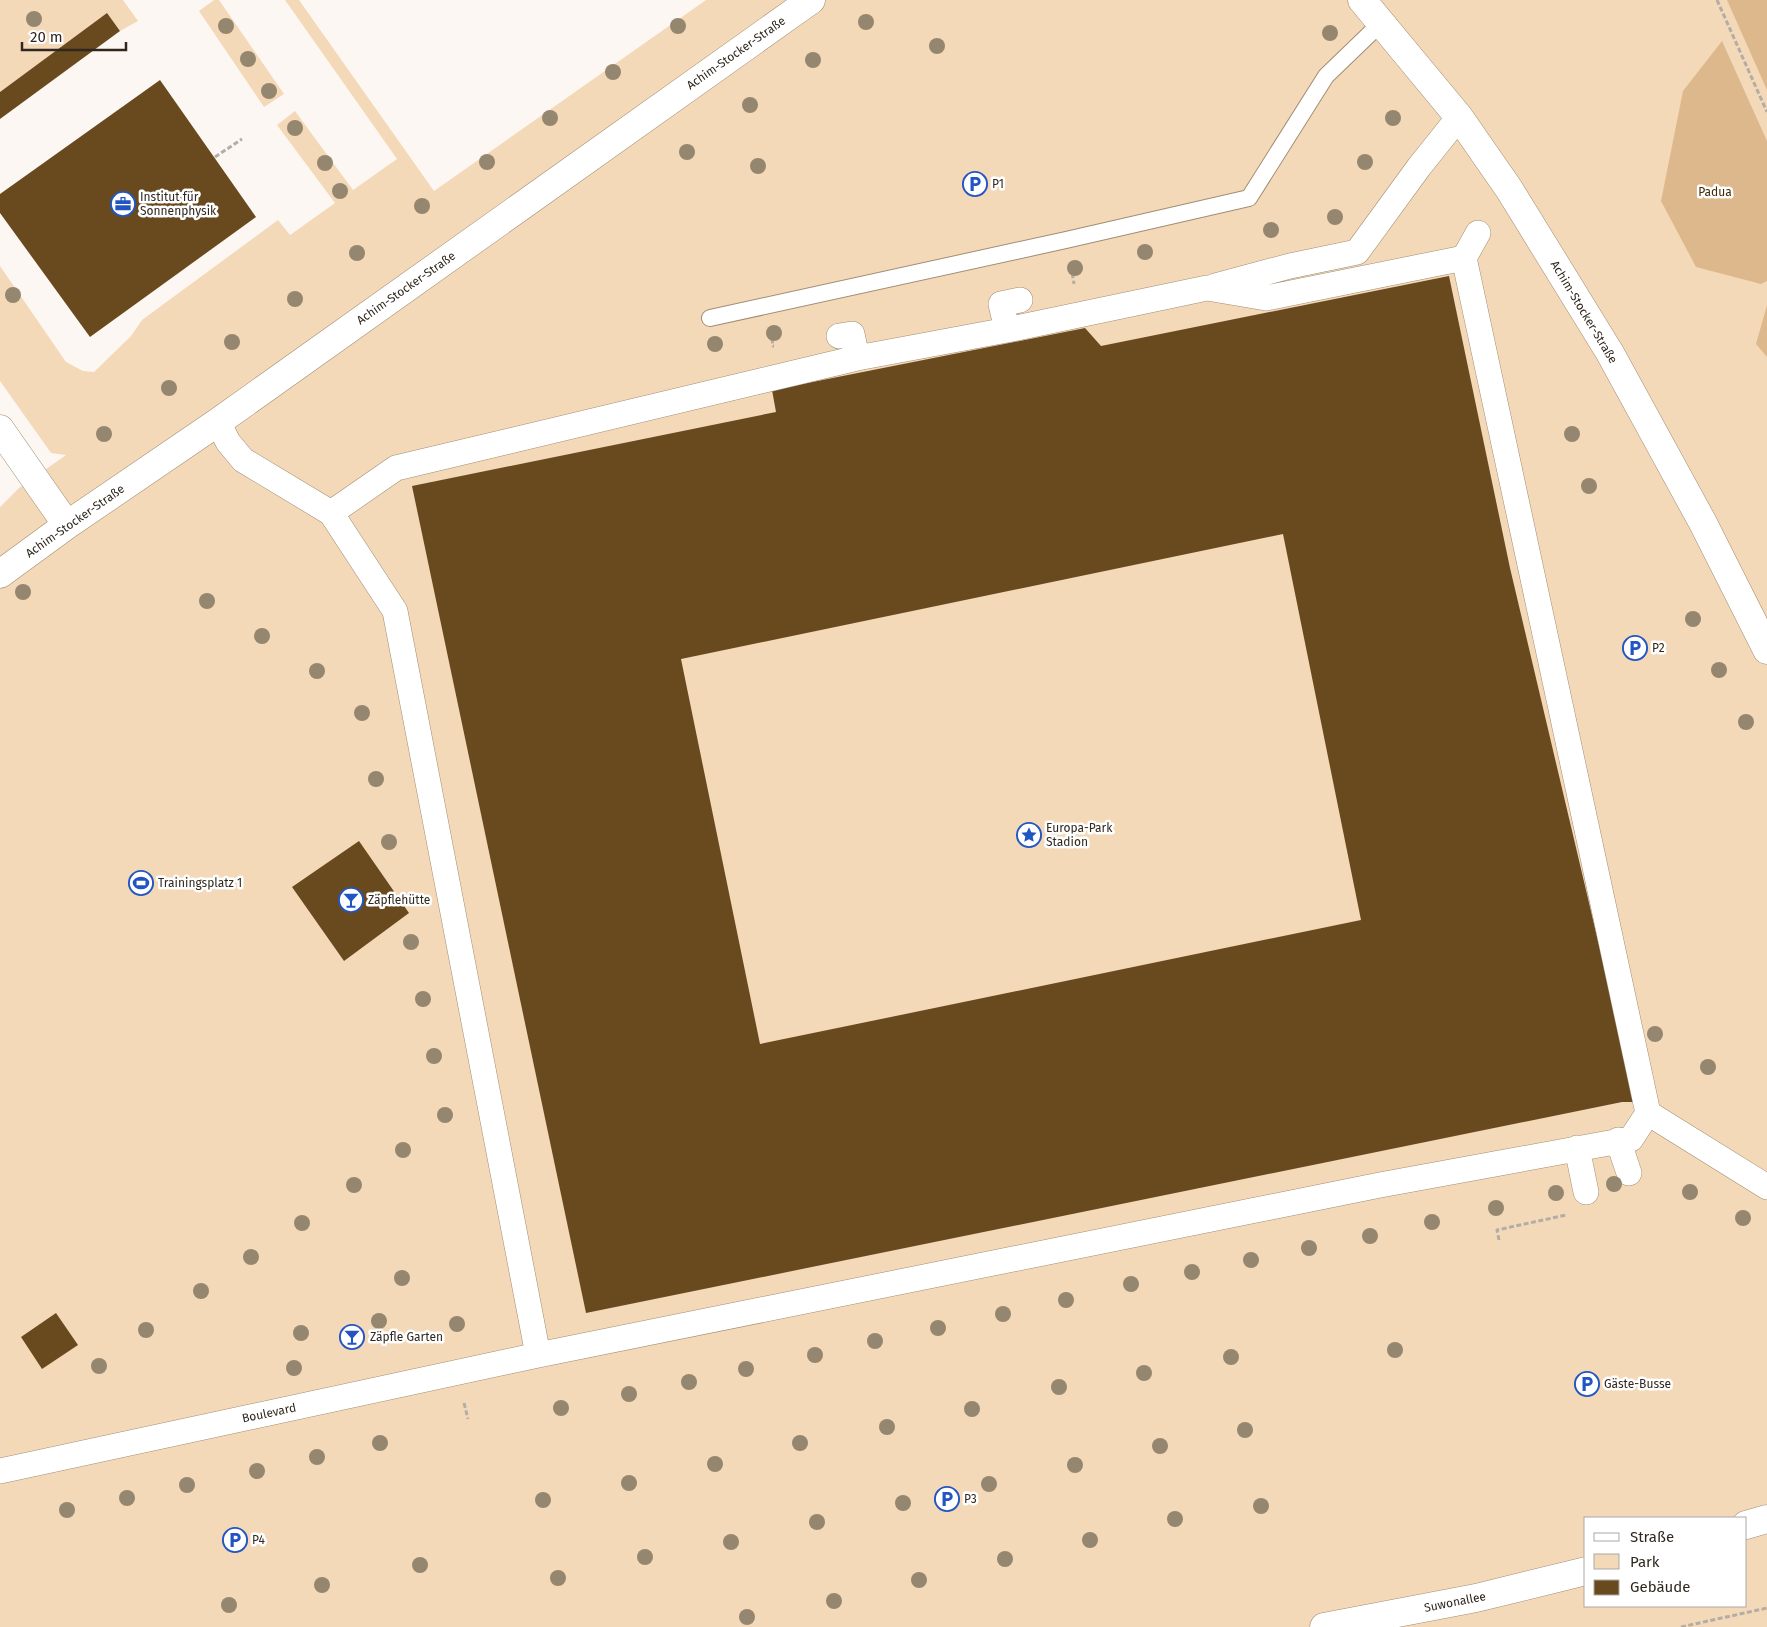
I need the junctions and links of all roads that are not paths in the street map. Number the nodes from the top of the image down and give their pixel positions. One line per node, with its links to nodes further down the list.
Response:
1 (811, 0): 13 (street, Achim-Stocker-Straße)
2 (1362, 0): 3 (street, Achim-Stocker-Straße)
3 (1382, 22): 4 (street, Achim-Stocker-Straße); 9 (lane)
4 (1459, 118): 7 (street); 18 (street, Achim-Stocker-Straße)
5 (1478, 233): 6 (street)
6 (1464, 258): 7 (street); 19 (street)
7 (1207, 288): 10 (street)
8 (1020, 300): 10 (street)
9 (710, 318)
10 (1007, 330): 12 (street)
11 (840, 336): 12 (street)
12 (857, 358): 15 (street)
13 (218, 422): 15 (street); 16 (street, Achim-Stocker-Straße)
14 (0, 429): 16 (street)
15 (331, 513): 25 (street)
16 (67, 525): 17 (street, Achim-Stocker-Straße)
17 (0, 574)
18 (1767, 650)
19 (1648, 1113): 20 (street, Boulevard); 23 (street)
20 (1618, 1140): 21 (street, Boulevard); 22 (street)
21 (1577, 1148): 24 (street); 25 (street, Boulevard)
22 (1629, 1173)
23 (1767, 1187)
24 (1586, 1192)
25 (538, 1355): 26 (street, Boulevard)
26 (0, 1471)
27 (1767, 1520): 28 (street)
28 (1747, 1525)
29 (1584, 1572): 30 (street, Suwonallee)
30 (1324, 1627)

